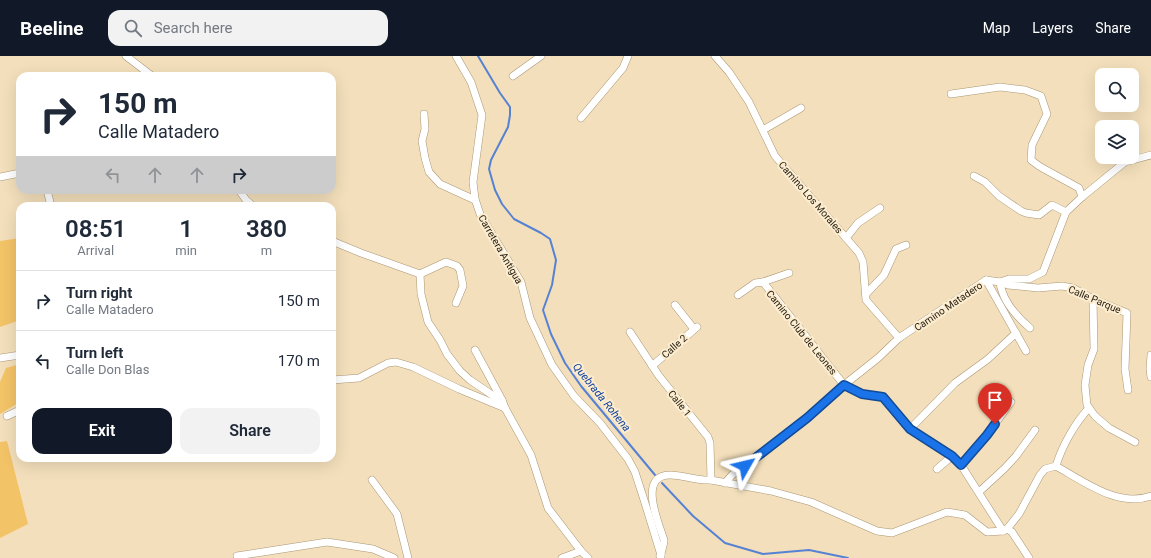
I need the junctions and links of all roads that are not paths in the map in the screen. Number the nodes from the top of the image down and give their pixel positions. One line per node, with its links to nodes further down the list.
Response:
1 (126, 56): 6 (street)
2 (456, 56): 19 (street, Carretera Antigua)
3 (541, 56): 7 (street)
4 (628, 56): 11 (street)
5 (715, 56): 12 (street, Camino Los Morales)
6 (147, 72)
7 (513, 76)
8 (951, 94): 18 (street)
9 (801, 108): 12 (street)
10 (424, 114): 19 (street)
11 (581, 118)
12 (763, 130): 23 (street, Camino Los Morales)
13 (1151, 155): 18 (street, Camino Matadero)
14 (16, 175): 16 (street)
15 (974, 176): 22 (street)
16 (0, 177)
17 (242, 194): 20 (street)
18 (1082, 197): 22 (street, Camino Matadero)
19 (475, 200): 72 (street, Carretera Antigua)
20 (248, 202)
21 (880, 208): 23 (street)
22 (1066, 212): 30 (street, Camino Matadero)
23 (846, 238): 31 (street, Camino Los Morales)
24 (336, 243): 27 (street)
25 (906, 246): 31 (street)
26 (789, 273): 29 (street)
27 (420, 274): 34 (street); 51 (street)
28 (986, 280): 30 (street, Camino Matadero); 38 (street); 39 (street, Camino Matadero)
29 (763, 282): 32 (street, Camino Club de Leones); 49 (street, Camino Club de Leones)
30 (1000, 282): 33 (street, Calle Parque); 36 (street)
31 (866, 294): 39 (street, Camino Los Morales)
32 (738, 295)
33 (1093, 299): 50 (street, Calle Parque); 54 (street)
34 (456, 304)
35 (675, 306): 45 (street, Calle 2)
36 (1030, 328)
37 (630, 332): 45 (street, Calle 1)
38 (1016, 333): 41 (street); 57 (street)
39 (899, 338): 49 (street, Camino Matadero)
40 (475, 350): 51 (street)
41 (1026, 351)
42 (1151, 355): 46 (street)
43 (16, 356): 44 (street)
44 (0, 358)
45 (652, 366): 65 (street, Calle 1)
46 (1150, 369): 47 (street)
47 (1151, 377)
48 (336, 380): 53 (street)
49 (844, 385): 57 (street); 66 (street, Camino Matadero)
50 (1128, 390)
51 (502, 400): 53 (street)
52 (1011, 402): 61 (street)
53 (505, 408): 70 (street)
54 (1089, 408): 59 (street); 62 (street)
55 (16, 412): 56 (street)
56 (7, 416)
57 (910, 429): 60 (street)
58 (1035, 430): 67 (street)
59 (1135, 442)
60 (952, 456): 61 (street); 63 (street)
61 (961, 465): 67 (street)
62 (1056, 466): 68 (street); 69 (street)
63 (937, 469)
64 (372, 480): 74 (street)
65 (711, 480): 66 (street); 72 (street)
66 (725, 482): 69 (street)
67 (979, 492): 69 (street)
68 (1151, 496)
69 (1005, 530): 77 (street)
70 (581, 551): 75 (street); 76 (street)
71 (237, 556): 73 (street)
72 (660, 557)
73 (394, 558)
74 (408, 558)
75 (562, 558)
76 (588, 558)
77 (1029, 558)

